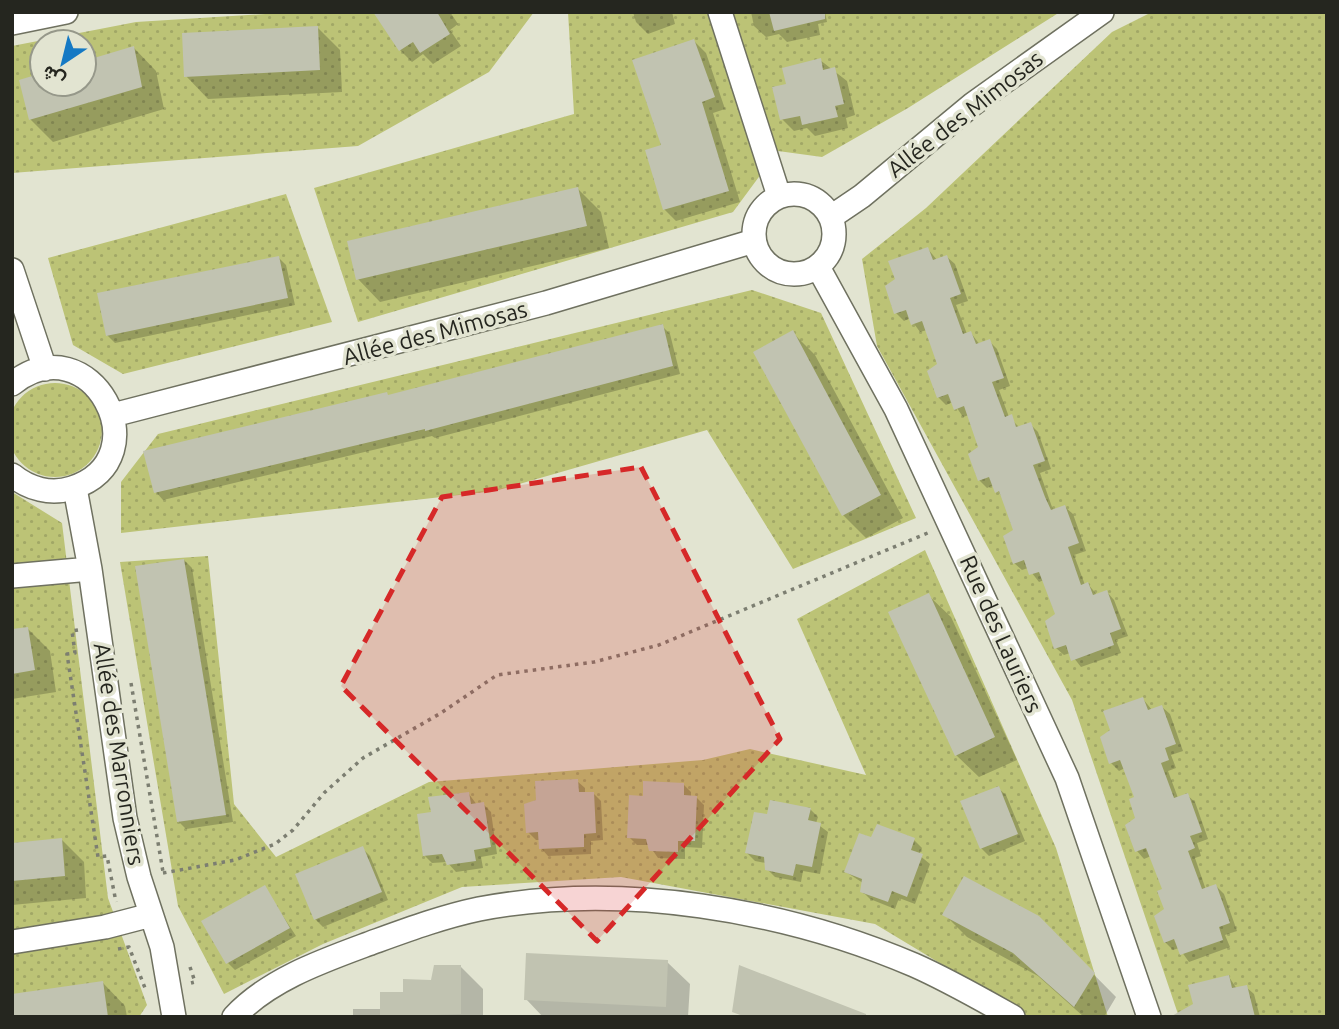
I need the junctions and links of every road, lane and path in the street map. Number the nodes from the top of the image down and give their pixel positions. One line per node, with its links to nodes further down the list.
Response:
1 (66, 12): 4 (street)
2 (720, 12): 5 (street)
3 (1102, 12): 6 (street, Allée des Mimosas)
4 (12, 23)
5 (779, 196): 6 (street); 7 (street)
6 (831, 217): 8 (street)
7 (754, 241): 8 (street); 12 (street, Allée des Mimosas)
8 (818, 267): 15 (street, Rue des Lauriers)
9 (12, 270): 10 (street)
10 (45, 369): 11 (street); 12 (street)
11 (12, 384)
12 (113, 415): 14 (street)
13 (12, 475): 14 (street)
14 (75, 488): 16 (street, Allée des Marronniers)
15 (951, 523): 18 (path); 24 (street, Rue des Lauriers)
16 (90, 569): 17 (street); 19 (street, Allée des Marronniers)
17 (12, 576)
18 (163, 873)
19 (151, 915): 20 (street); 21 (street, Allée des Marronniers)
20 (12, 942)
21 (174, 1017)
22 (234, 1017): 23 (street)
23 (1013, 1017)
24 (1149, 1017)

